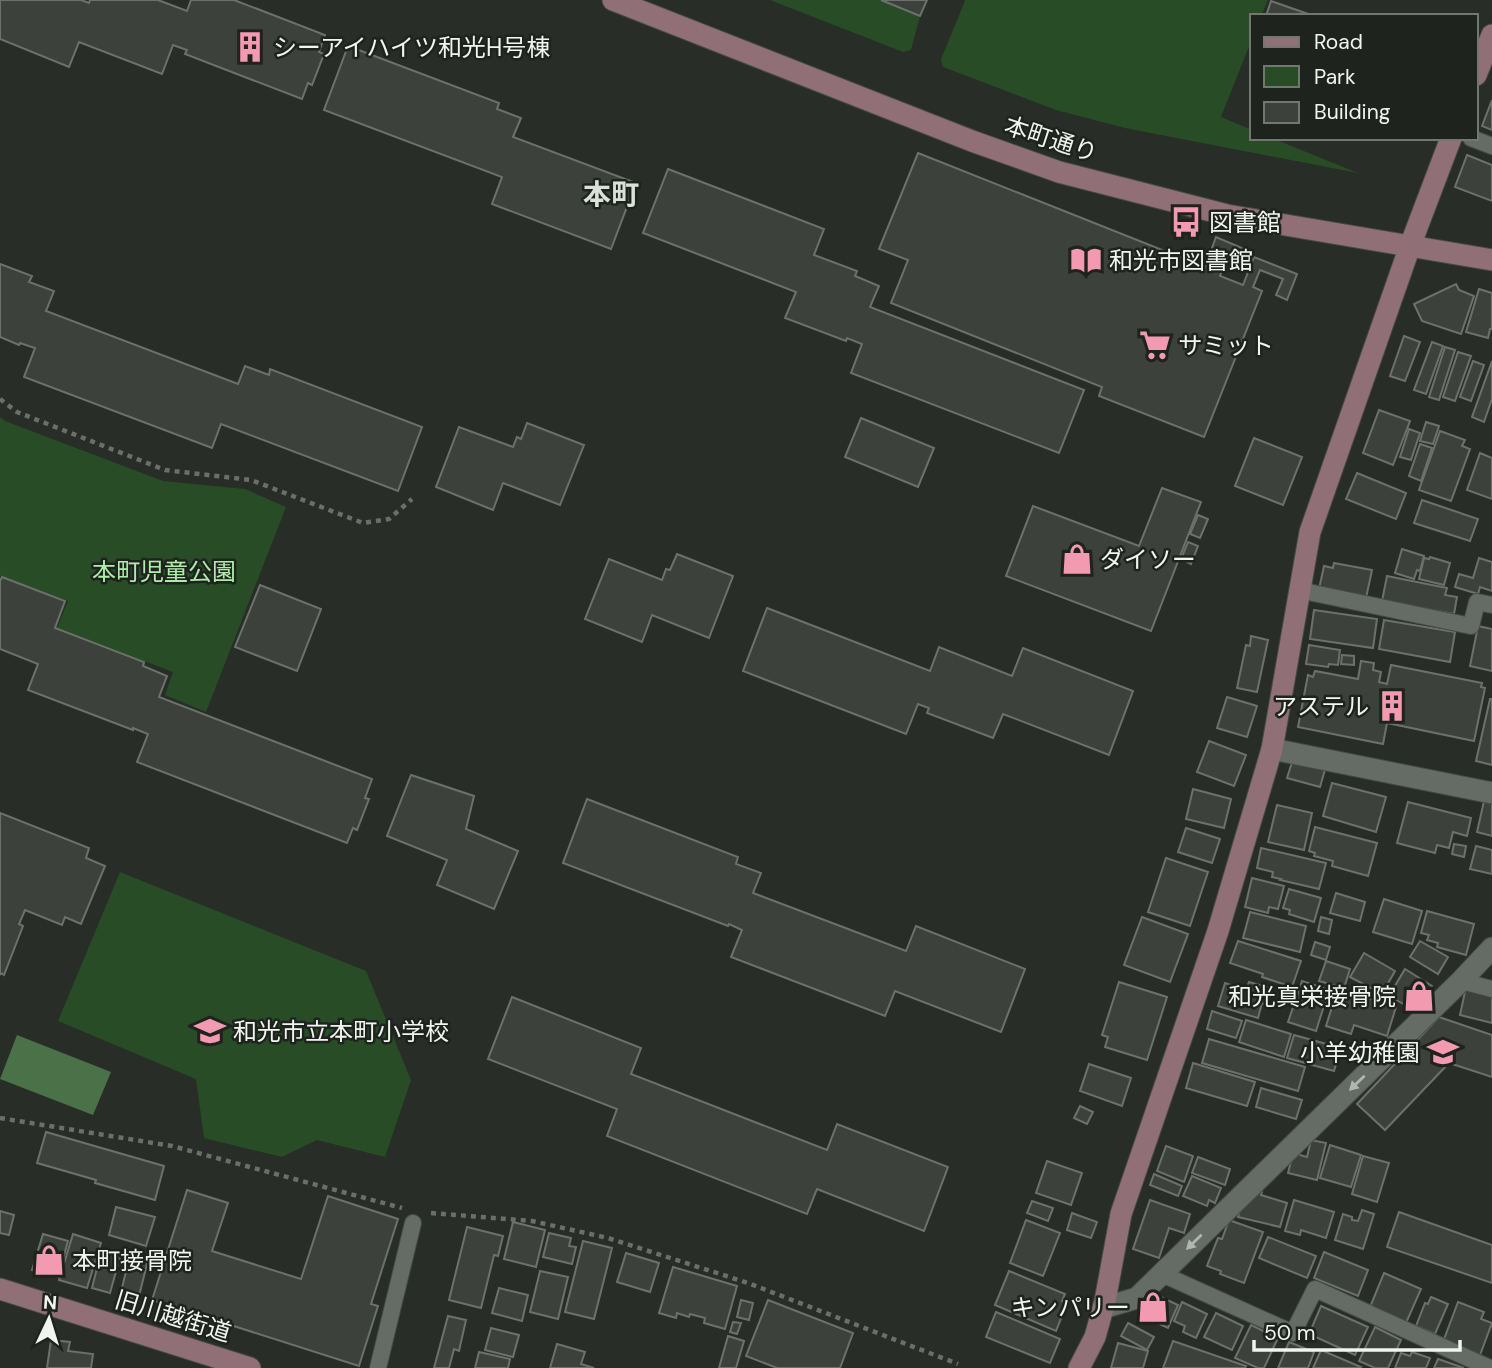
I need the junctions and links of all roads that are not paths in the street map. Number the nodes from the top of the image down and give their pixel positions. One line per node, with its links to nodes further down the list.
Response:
1 (612, 0): 5 (street, 本町通り)
2 (1492, 35): 3 (street)
3 (1478, 70)
4 (1450, 140): 5 (street)
5 (1410, 246): 6 (street, 本町通り); 7 (street)
6 (1492, 260)
7 (1299, 590): 8 (lane); 9 (street)
8 (1492, 605)
9 (1272, 748): 10 (street); 17 (street)
10 (1492, 793)
11 (1492, 948): 12 (street)
12 (1461, 981): 13 (lane); 15 (street, one-way to 15)
13 (1492, 989)
14 (413, 1223): 19 (lane)
15 (1161, 1274): 17 (street); 21 (lane)
16 (0, 1289): 18 (street, 旧川越街道)
17 (1103, 1308): 20 (street)
18 (250, 1368)
19 (377, 1368)
20 (1079, 1368)
21 (1490, 1368)

